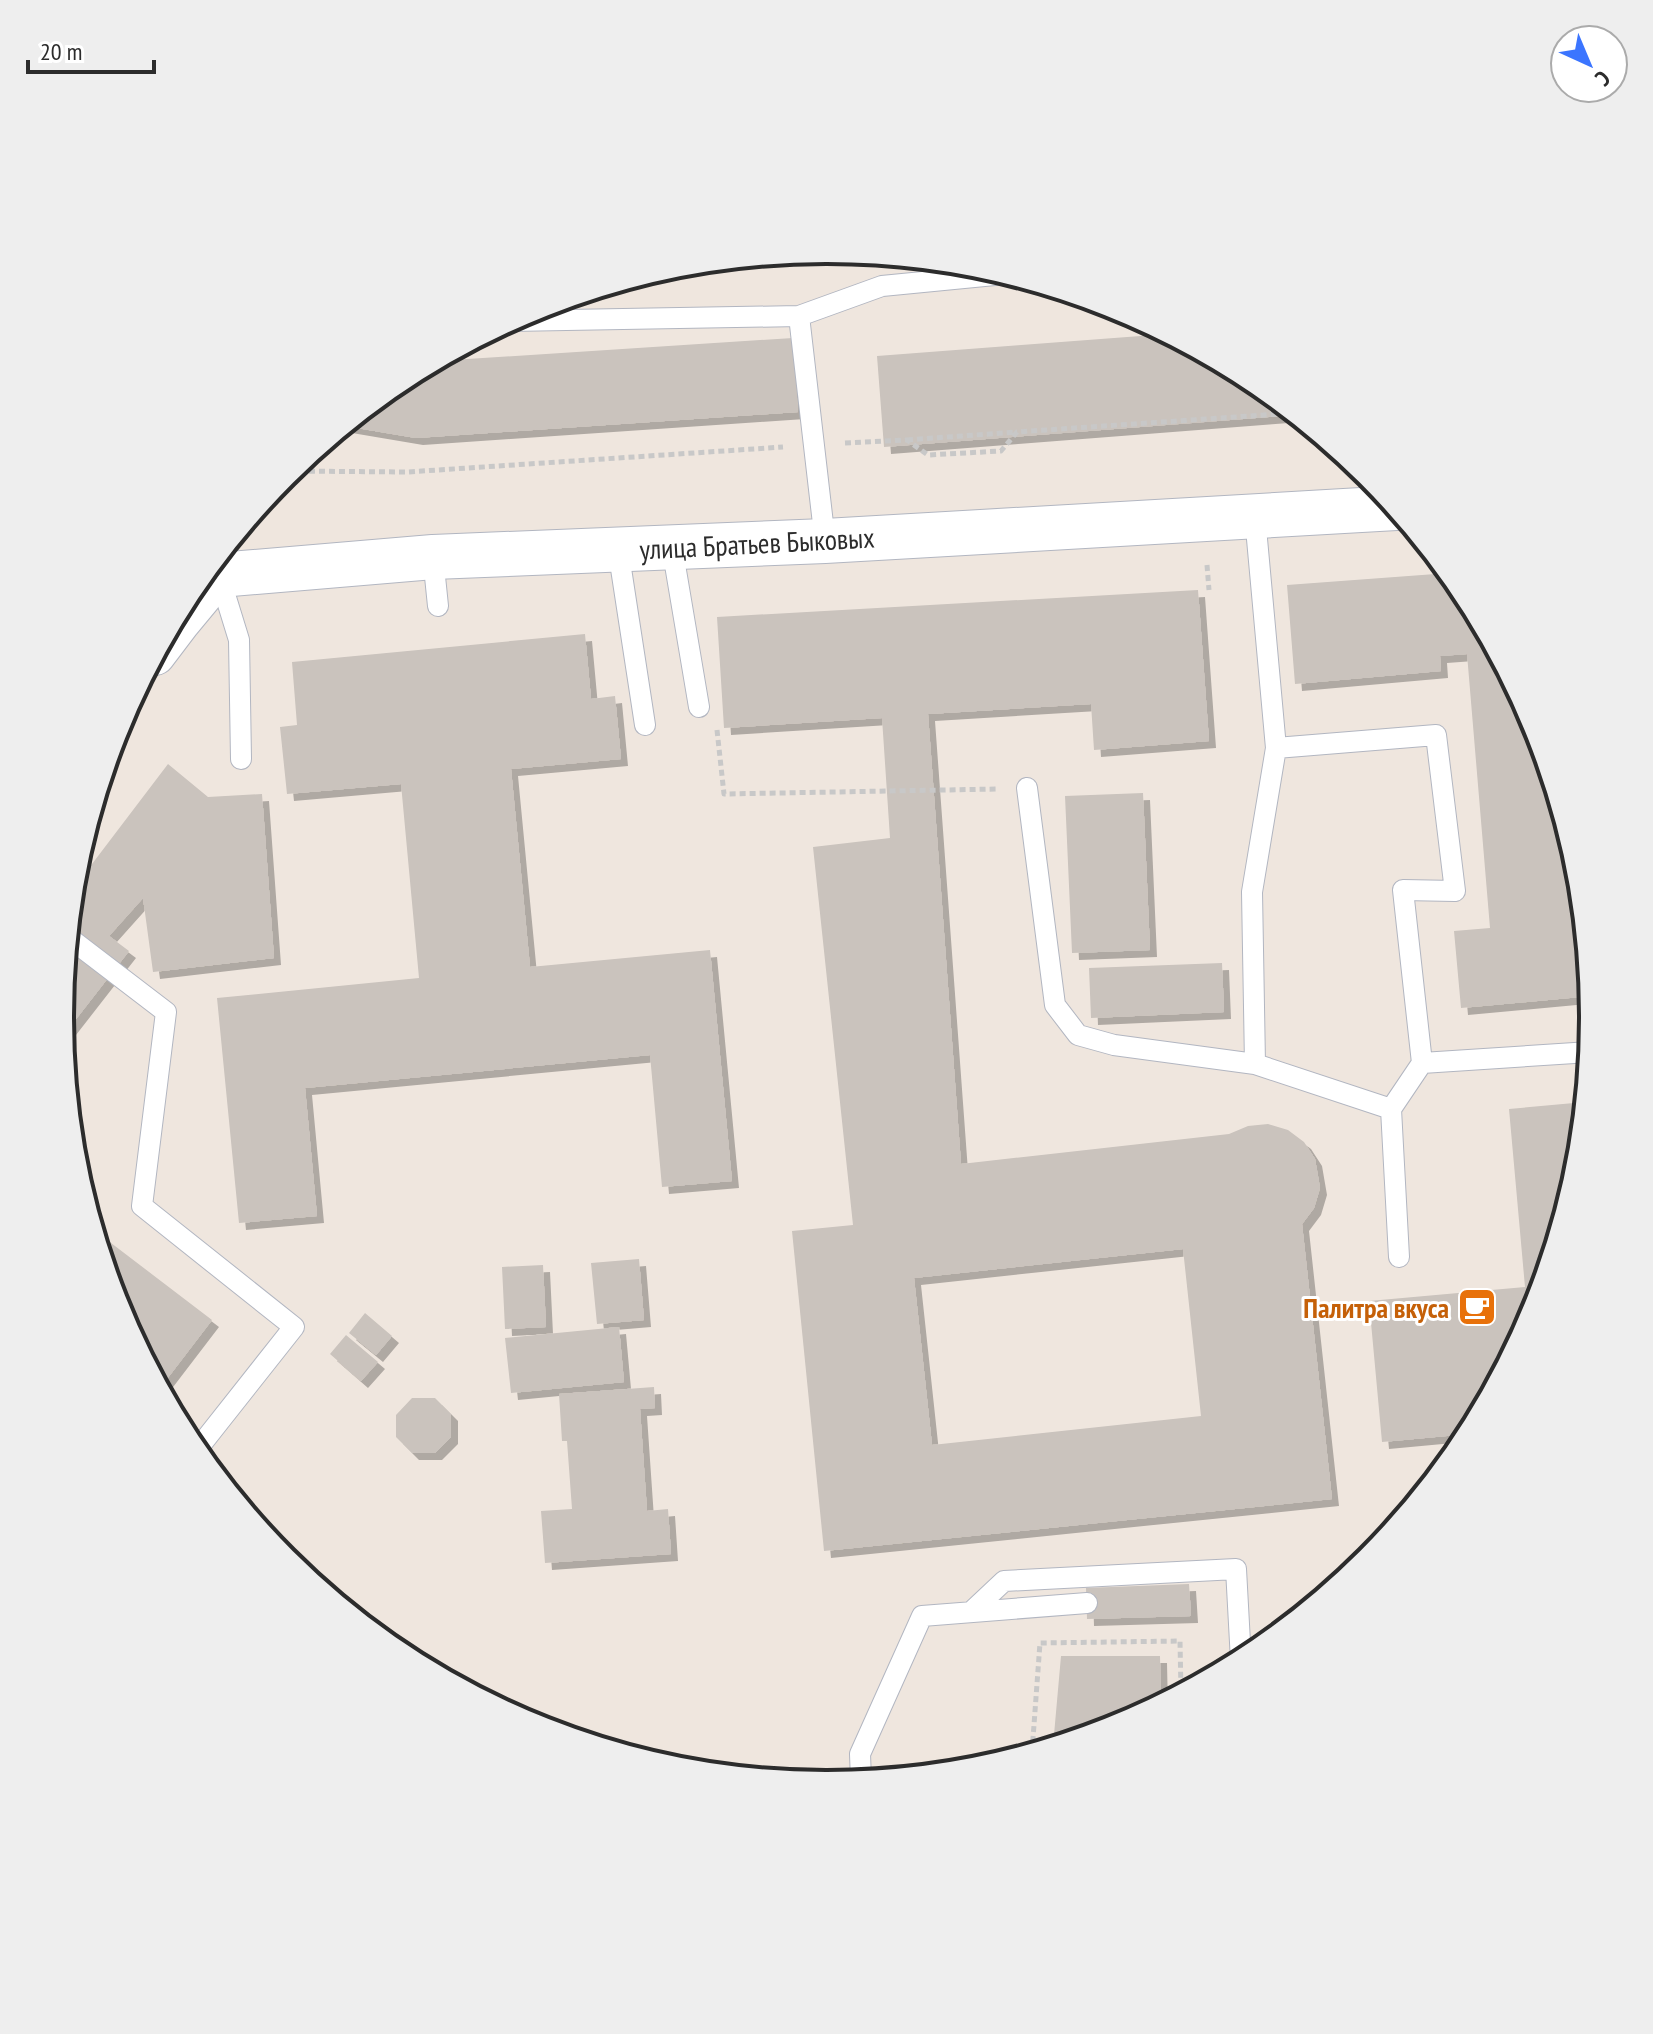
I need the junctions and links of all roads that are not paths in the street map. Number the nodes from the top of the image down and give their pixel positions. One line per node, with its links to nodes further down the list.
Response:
1 (966, 278): 2 (lane)
2 (799, 316): 3 (lane); 6 (lane)
3 (543, 320)
4 (1381, 509): 5 (street, улица Братьев Быковых)
5 (1255, 517): 6 (street, улица Братьев Быковых); 15 (lane)
6 (825, 541): 7 (street, улица Братьев Быковых)
7 (672, 547): 8 (street, улица Братьев Быковых); 13 (lane)
8 (618, 549): 9 (street, улица Братьев Быковых); 14 (lane)
9 (433, 557): 10 (street, улица Братьев Быковых); 12 (lane)
10 (222, 571)
11 (216, 578): 16 (lane)
12 (438, 606)
13 (707, 712)
14 (645, 725)
15 (1276, 748): 20 (lane); 21 (lane)
16 (241, 759)
17 (1027, 788): 21 (lane)
18 (78, 945): 24 (lane)
19 (1578, 1053): 20 (lane)
20 (1422, 1063): 22 (lane)
21 (1255, 1064): 22 (lane)
22 (1391, 1109): 23 (lane)
23 (1399, 1257)
24 (205, 1440)
25 (1087, 1603): 26 (lane)
26 (971, 1612): 27 (lane); 28 (lane)
27 (1240, 1646)
28 (861, 1769)

